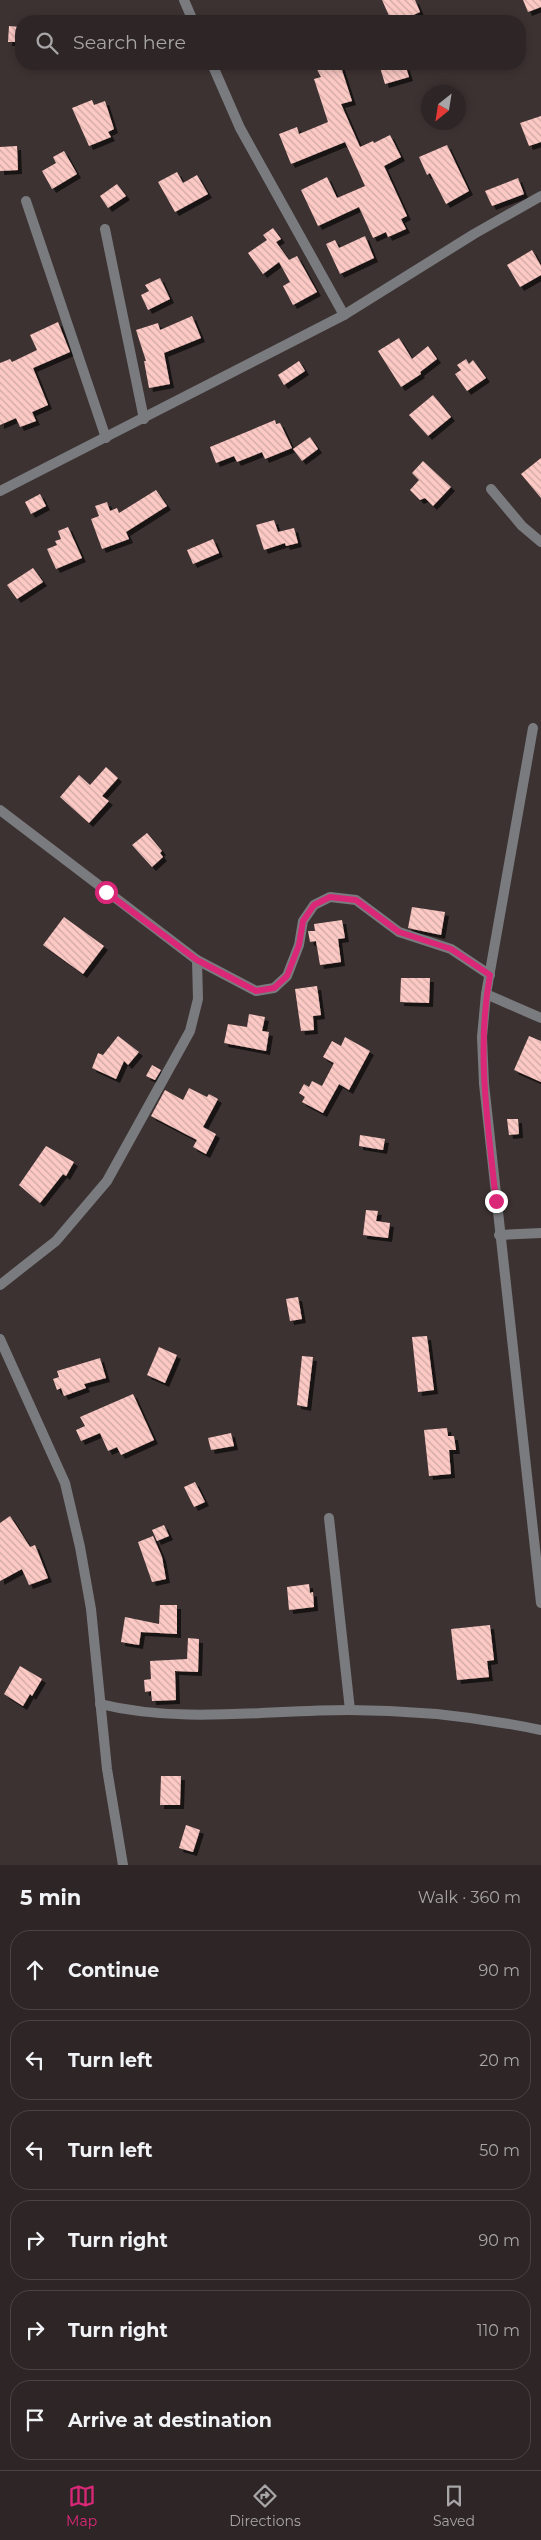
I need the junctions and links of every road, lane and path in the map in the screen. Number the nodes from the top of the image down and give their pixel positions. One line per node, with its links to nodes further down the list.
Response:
1 (184, 0): 2 (street)
2 (190, 15)
3 (215, 70): 7 (street)
4 (541, 196): 7 (street)
5 (26, 201): 9 (street)
6 (105, 229): 8 (street)
7 (344, 315): 8 (street)
8 (144, 419): 9 (street)
9 (106, 438): 11 (street)
10 (491, 489): 12 (street)
11 (0, 491)
12 (541, 542)
13 (533, 728): 16 (street)
14 (0, 810): 15 (street)
15 (197, 960): 16 (street); 21 (street)
16 (490, 975): 17 (street)
17 (486, 994): 18 (street); 20 (street)
18 (541, 1018)
19 (541, 1233): 20 (street)
20 (500, 1235): 24 (street)
21 (0, 1285)
22 (0, 1339): 25 (street)
23 (329, 1518): 26 (street)
24 (541, 1603)
25 (100, 1704): 26 (street); 28 (street)
26 (350, 1710): 27 (street)
27 (541, 1730)
28 (123, 1865)

